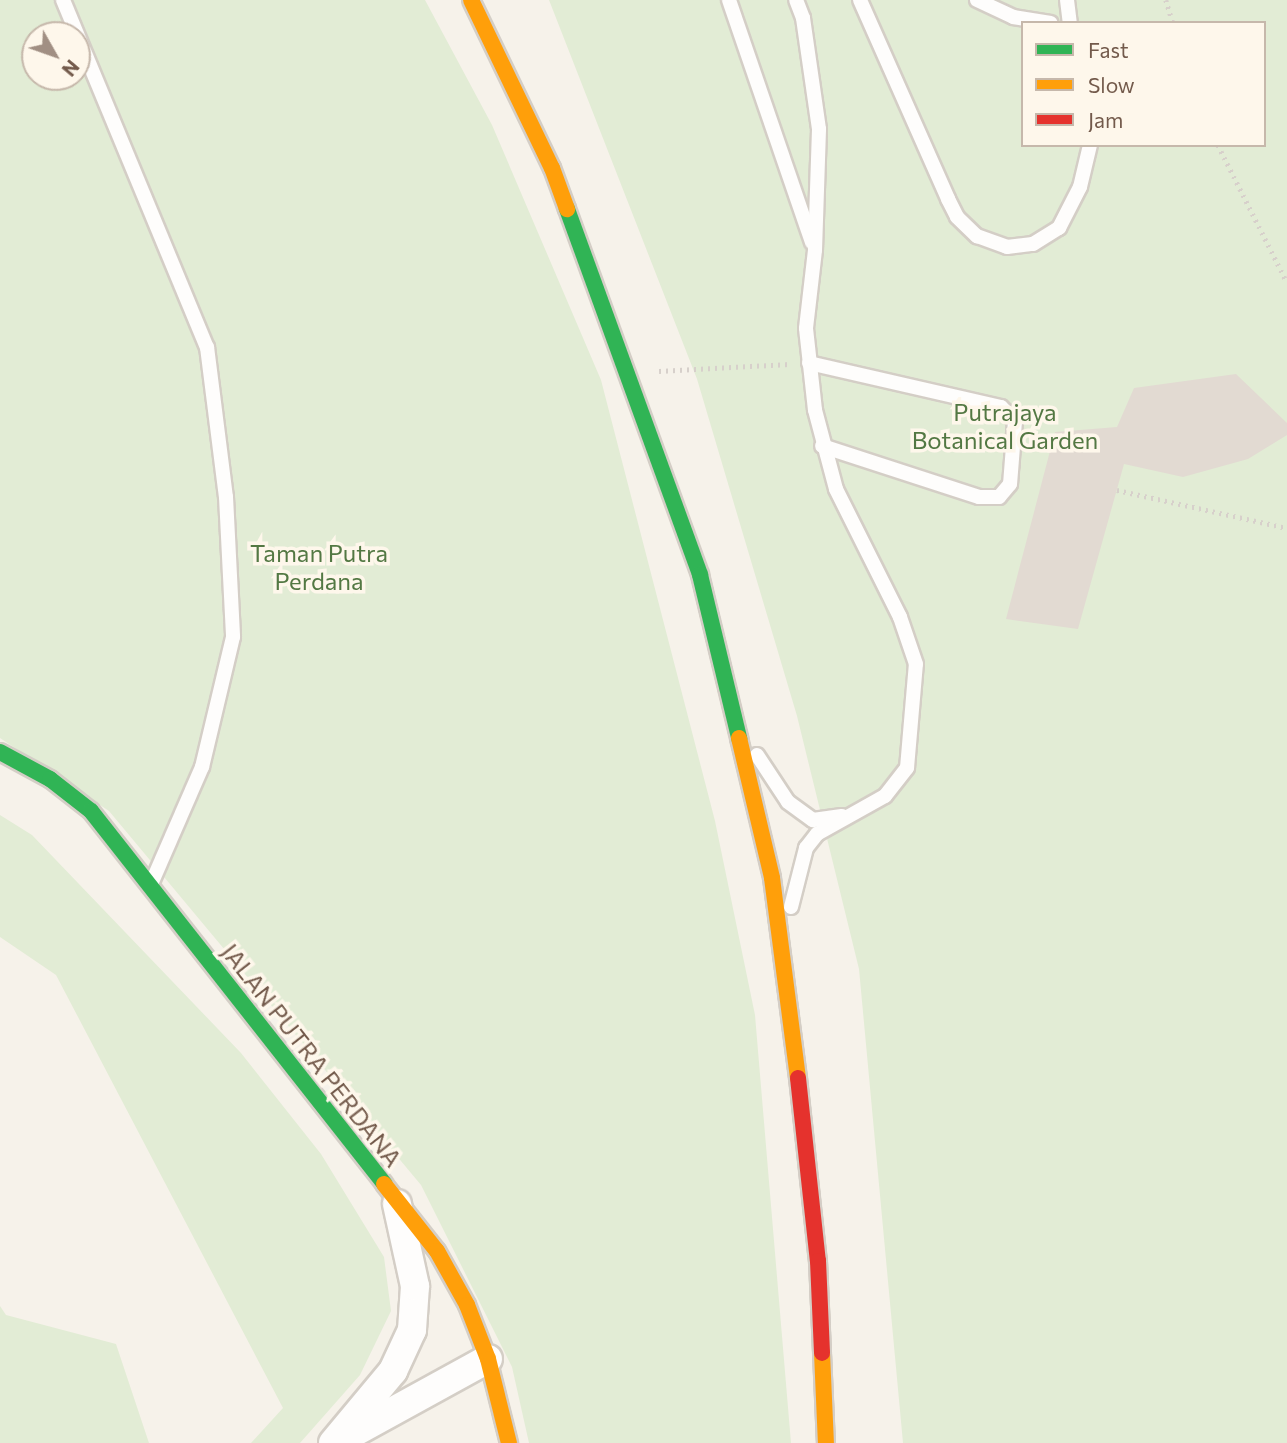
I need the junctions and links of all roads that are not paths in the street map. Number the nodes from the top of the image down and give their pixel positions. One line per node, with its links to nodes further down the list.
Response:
1 (63, 0): 17 (lane)
2 (729, 0): 11 (lane)
3 (796, 0): 11 (lane)
4 (860, 0): 10 (lane)
5 (976, 0): 8 (lane)
6 (1067, 0): 9 (lane)
7 (475, 5): 14 (main road)
8 (1038, 21)
9 (1070, 21)
10 (1090, 147)
11 (815, 250): 12 (lane)
12 (808, 363): 13 (lane); 13 (lane)
13 (822, 446): 16 (lane)
14 (736, 725): 16 (lane); 18 (main road)
15 (0, 752): 17 (main road, JALAN PUTRA PERDANA)
16 (852, 814): 18 (lane)
17 (150, 887): 19 (main road, JALAN PUTRA PERDANA)
18 (786, 971): 23 (main road)
19 (396, 1199): 20 (main road, JALAN PUTRA PERDANA); 21 (street)
20 (488, 1359): 21 (street); 22 (main road, JALAN PUTRA PERDANA)
21 (334, 1443)
22 (509, 1443)
23 (825, 1443)

